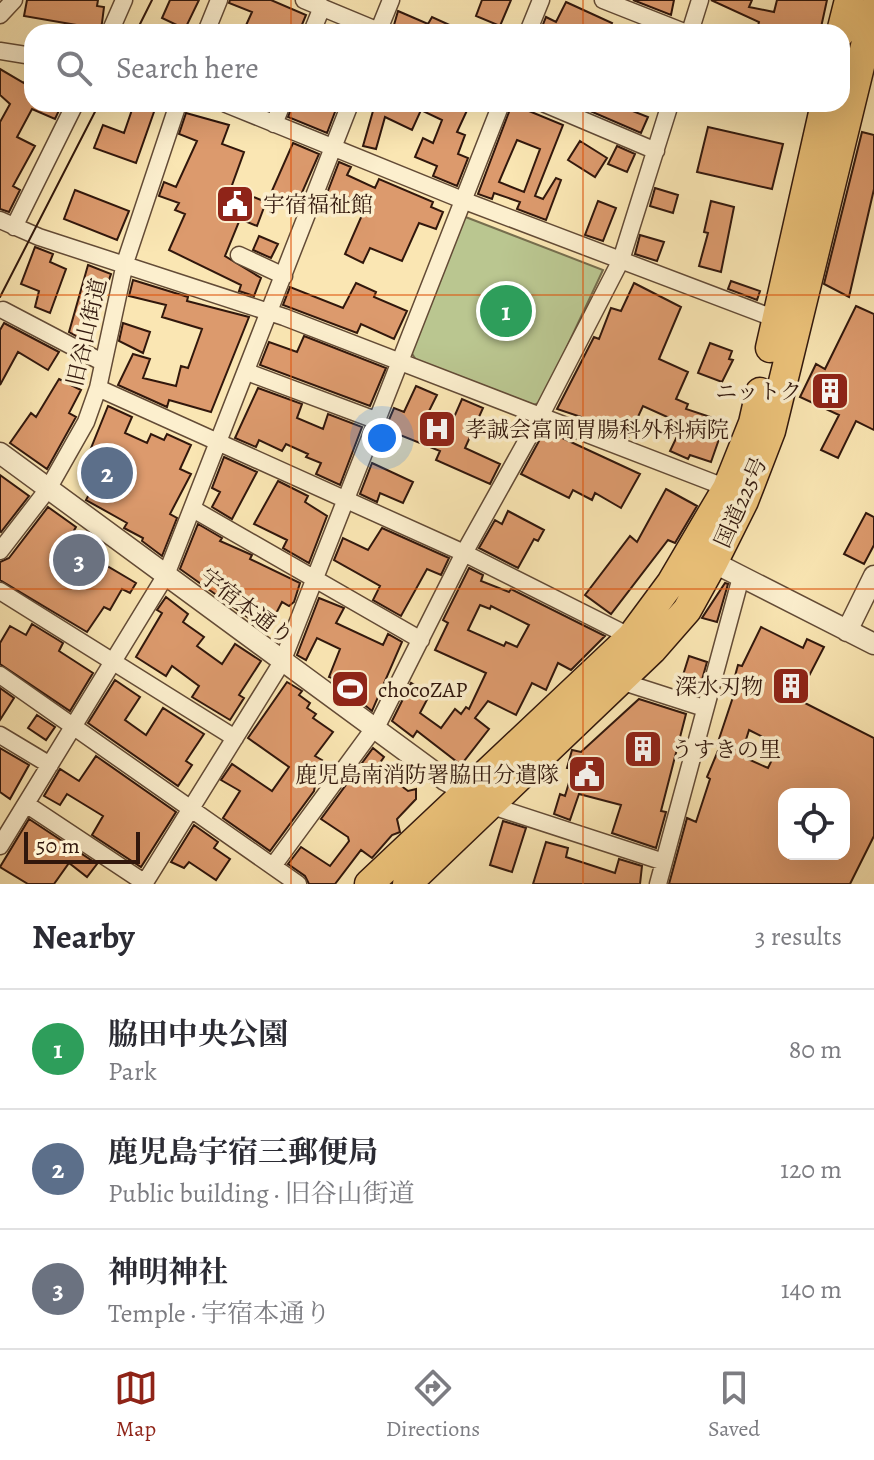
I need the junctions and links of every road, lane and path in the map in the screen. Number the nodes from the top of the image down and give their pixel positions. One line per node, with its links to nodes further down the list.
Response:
1 (14, 0): 12 (street)
2 (124, 0): 13 (street)
3 (219, 0): 14 (street)
4 (304, 0): 10 (street)
5 (391, 0): 17 (street)
6 (541, 0): 18 (street)
7 (603, 0): 19 (street)
8 (700, 0): 20 (street)
9 (849, 0): 21 (highway)
10 (322, 7): 15 (street); 16 (street)
11 (874, 9): 24 (highway, 国道225号)
12 (0, 15)
13 (114, 24)
14 (209, 24)
15 (315, 24)
16 (361, 24)
17 (382, 24)
18 (531, 24)
19 (664, 24)
20 (692, 24)
21 (843, 24)
22 (0, 51): 23 (street)
23 (24, 55)
24 (850, 107)
25 (70, 112): 39 (street)
26 (175, 112): 42 (street, 旧谷山街道)
27 (245, 112): 35 (street)
28 (279, 112): 35 (street)
29 (347, 112): 36 (street)
30 (498, 112): 38 (street)
31 (564, 112): 37 (street)
32 (668, 112): 37 (street)
33 (823, 112): 46 (highway, 国道225号)
34 (849, 112): 61 (highway, 国道225号)
35 (274, 124): 36 (street)
36 (333, 148): 38 (street); 43 (street)
37 (656, 151): 41 (street)
38 (465, 201): 41 (street); 48 (street)
39 (7, 224): 42 (street)
40 (239, 255): 43 (street)
41 (621, 260): 46 (street); 51 (street)
42 (125, 263): 45 (street); 47 (street, 旧谷山街道)
43 (284, 276): 45 (street)
44 (3, 310): 47 (street)
45 (270, 312): 48 (street); 49 (street)
46 (776, 319): 55 (highway, 国道225号)
47 (102, 362): 50 (street, 旧谷山街道)
48 (402, 362): 51 (street); 52 (street)
49 (247, 372): 52 (street); 53 (street)
50 (98, 388): 53 (street); 56 (street, 旧谷山街道)
51 (541, 415): 55 (street); 60 (street)
52 (378, 421): 57 (street)
53 (220, 444): 57 (street); 58 (street)
54 (0, 453): 56 (street, 宇宿本通り)
55 (727, 488): 61 (highway, 国道225号)
56 (48, 489): 59 (street, 旧谷山街道); 62 (street, 宇宿本通り)
57 (346, 499): 60 (street); 65 (street)
58 (193, 509): 62 (street); 65 (street)
59 (0, 551)
60 (464, 553): 68 (street); 69 (street)
61 (702, 557): 64 (street); 68 (highway, 国道225号); 74 (highway, 国道225号)
62 (166, 575): 71 (street, 宇宿本通り); 72 (street)
63 (874, 576): 67 (street)
64 (741, 577): 67 (street); 75 (street)
65 (316, 580): 69 (street); 71 (street)
66 (0, 591): 72 (street)
67 (847, 631): 70 (street)
68 (631, 637): 81 (highway, 国道225号)
69 (421, 640): 77 (street)
70 (874, 644)
71 (282, 662): 77 (street, 宇宿本通り); 79 (street)
72 (112, 663): 76 (street); 79 (street)
73 (0, 675): 76 (street)
74 (617, 680): 75 (street); 81 (highway, 国道225号)
75 (704, 708): 85 (street)
76 (73, 727): 80 (street); 83 (street)
77 (375, 729): 81 (street, 宇宿本通り); 86 (street)
78 (0, 735): 80 (street)
79 (235, 738): 83 (street)
80 (50, 765): 82 (street)
81 (480, 800): 85 (street); 89 (highway, 国道225号); 90 (highway, 国道225号)
82 (26, 804): 84 (street); 87 (street)
83 (191, 808): 86 (street); 87 (street)
84 (1, 842)
85 (664, 862): 91 (street)
86 (273, 866): 88 (street)
87 (145, 883)
88 (298, 884)
89 (369, 884)
90 (407, 884)
91 (658, 884)

